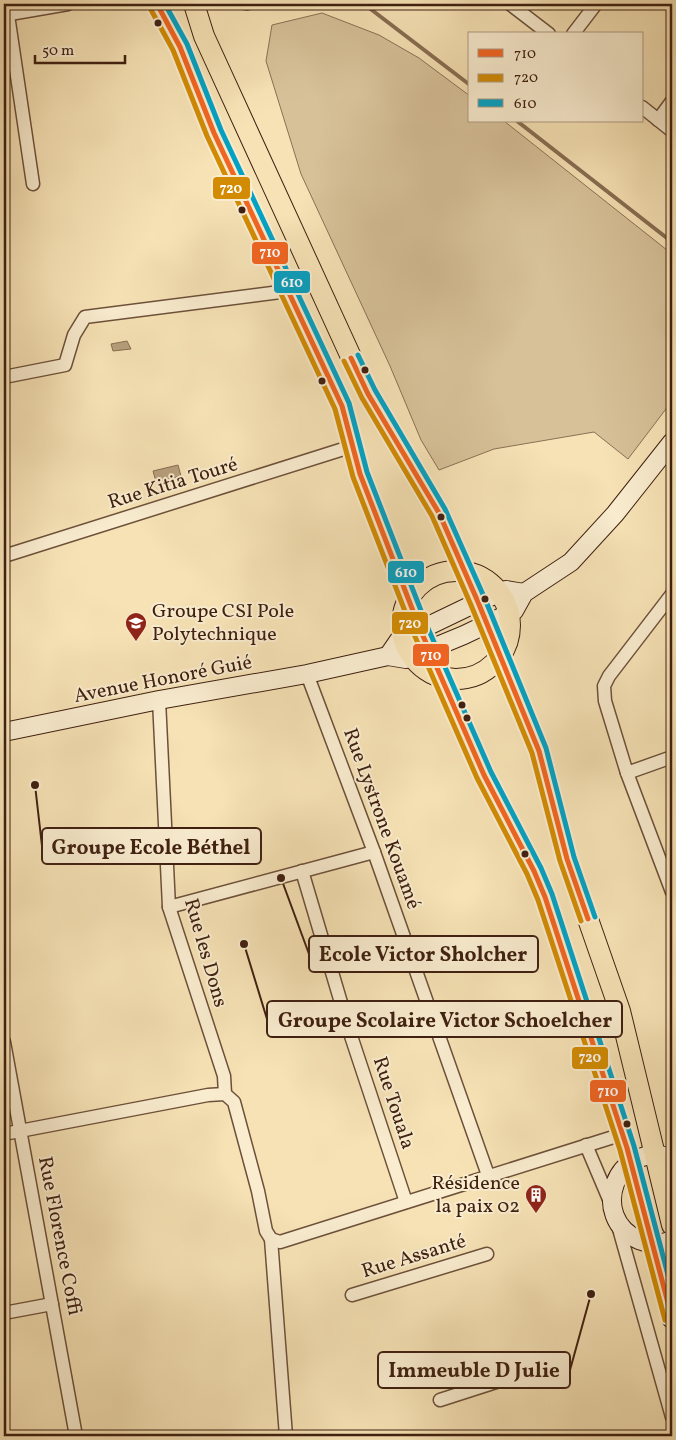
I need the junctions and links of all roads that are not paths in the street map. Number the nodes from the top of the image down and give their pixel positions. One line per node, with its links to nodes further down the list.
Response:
1 (68, 4): 6 (street)
2 (157, 4): 14 (main road)
3 (194, 4): 19 (main road)
4 (510, 4): 7 (street)
5 (596, 4): 8 (street)
6 (6, 15): 13 (street)
7 (545, 32)
8 (575, 32)
9 (672, 101): 11 (street)
10 (644, 109): 11 (street)
11 (658, 120): 12 (street)
12 (672, 131)
13 (33, 184)
14 (288, 291): 15 (street); 17 (main road)
15 (4, 377)
16 (672, 442): 21 (street)
17 (353, 446): 18 (street, Rue Kitia Touré); 23 (main road)
18 (4, 556)
19 (465, 571): 20 (main road); 23 (main road); 24 (main road)
20 (499, 593): 21 (street); 24 (street); 25 (main road)
21 (524, 593): 25 (street)
22 (672, 594): 37 (street)
23 (408, 598): 27 (main road); 28 (main road)
24 (478, 602): 26 (main road); 27 (street)
25 (509, 613): 26 (street); 31 (main road)
26 (487, 623): 29 (street); 31 (main road)
27 (420, 629): 28 (street); 29 (main road)
28 (403, 638): 29 (main road); 30 (street)
29 (420, 653): 30 (street, Avenue Honoré Guié); 33 (main road)
30 (388, 656): 32 (street, Avenue Honoré Guié)
31 (500, 656): 33 (main road); 48 (main road)
32 (307, 674): 34 (street, Avenue Honoré Guié); 38 (street, Rue Lystrone Kouamé)
33 (442, 678): 46 (main road)
34 (159, 700): 35 (street, Avenue Honoré Guié); 41 (street, Rue les Dons)
35 (4, 732)
36 (672, 757): 37 (street)
37 (627, 773): 40 (street)
38 (374, 852): 39 (street); 50 (street, Rue Lystrone Kouamé)
39 (302, 871): 41 (street); 51 (street, Rue Touala)
40 (672, 892)
41 (169, 907): 43 (street, Rue les Dons)
42 (4, 1042): 44 (street, Rue Florence Coffi)
43 (225, 1094): 44 (street); 54 (street)
44 (20, 1131): 45 (street); 59 (street, Rue Florence Coffi)
45 (4, 1134)
46 (623, 1134): 47 (street); 49 (main road)
47 (586, 1145): 50 (street); 52 (street)
48 (663, 1157): 49 (street); 53 (main road)
49 (631, 1162): 52 (street); 56 (main road)
50 (488, 1175): 51 (street)
51 (406, 1202): 54 (street)
52 (614, 1211): 56 (street); 64 (street)
53 (672, 1225)
54 (270, 1239): 66 (street)
55 (672, 1240): 56 (street)
56 (652, 1243): 61 (main road)
57 (487, 1254): 58 (street, Rue Assanté)
58 (352, 1295)
59 (52, 1304): 60 (street); 65 (street, Rue Florence Coffi)
60 (4, 1313)
61 (672, 1318)
62 (524, 1373): 63 (street)
63 (440, 1400)
64 (672, 1417)
65 (76, 1436)
66 (286, 1436)

